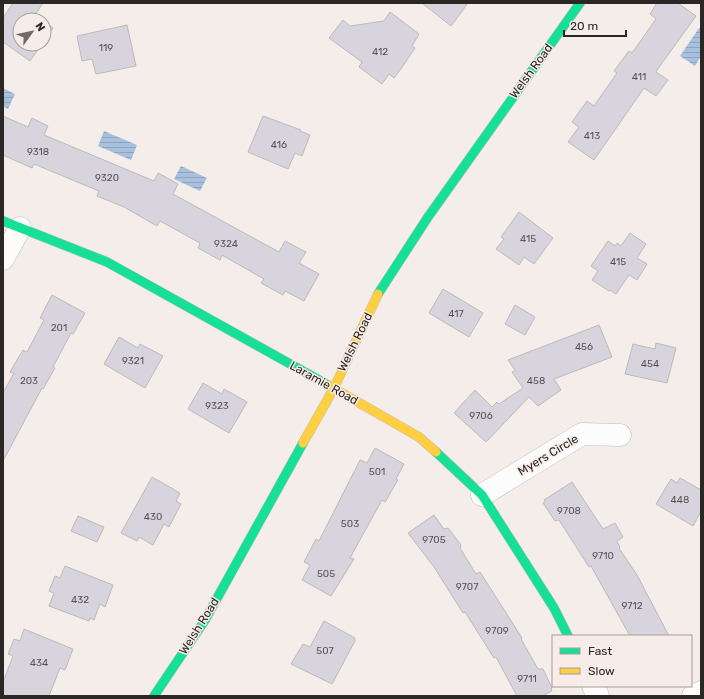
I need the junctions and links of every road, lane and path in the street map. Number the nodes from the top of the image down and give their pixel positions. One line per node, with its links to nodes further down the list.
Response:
1 (580, 3): 4 (main road, Welsh Road)
2 (12, 224): 3 (street); 4 (main road, Laramie Road)
3 (3, 259)
4 (334, 388): 6 (main road, Laramie Road); 10 (main road, Welsh Road)
5 (620, 435): 6 (street, Myers Circle)
6 (482, 495): 7 (main road, Laramie Road)
7 (568, 635)
8 (594, 687): 11 (street)
9 (701, 692): 12 (street)
10 (154, 696)
11 (598, 696)
12 (693, 696)

